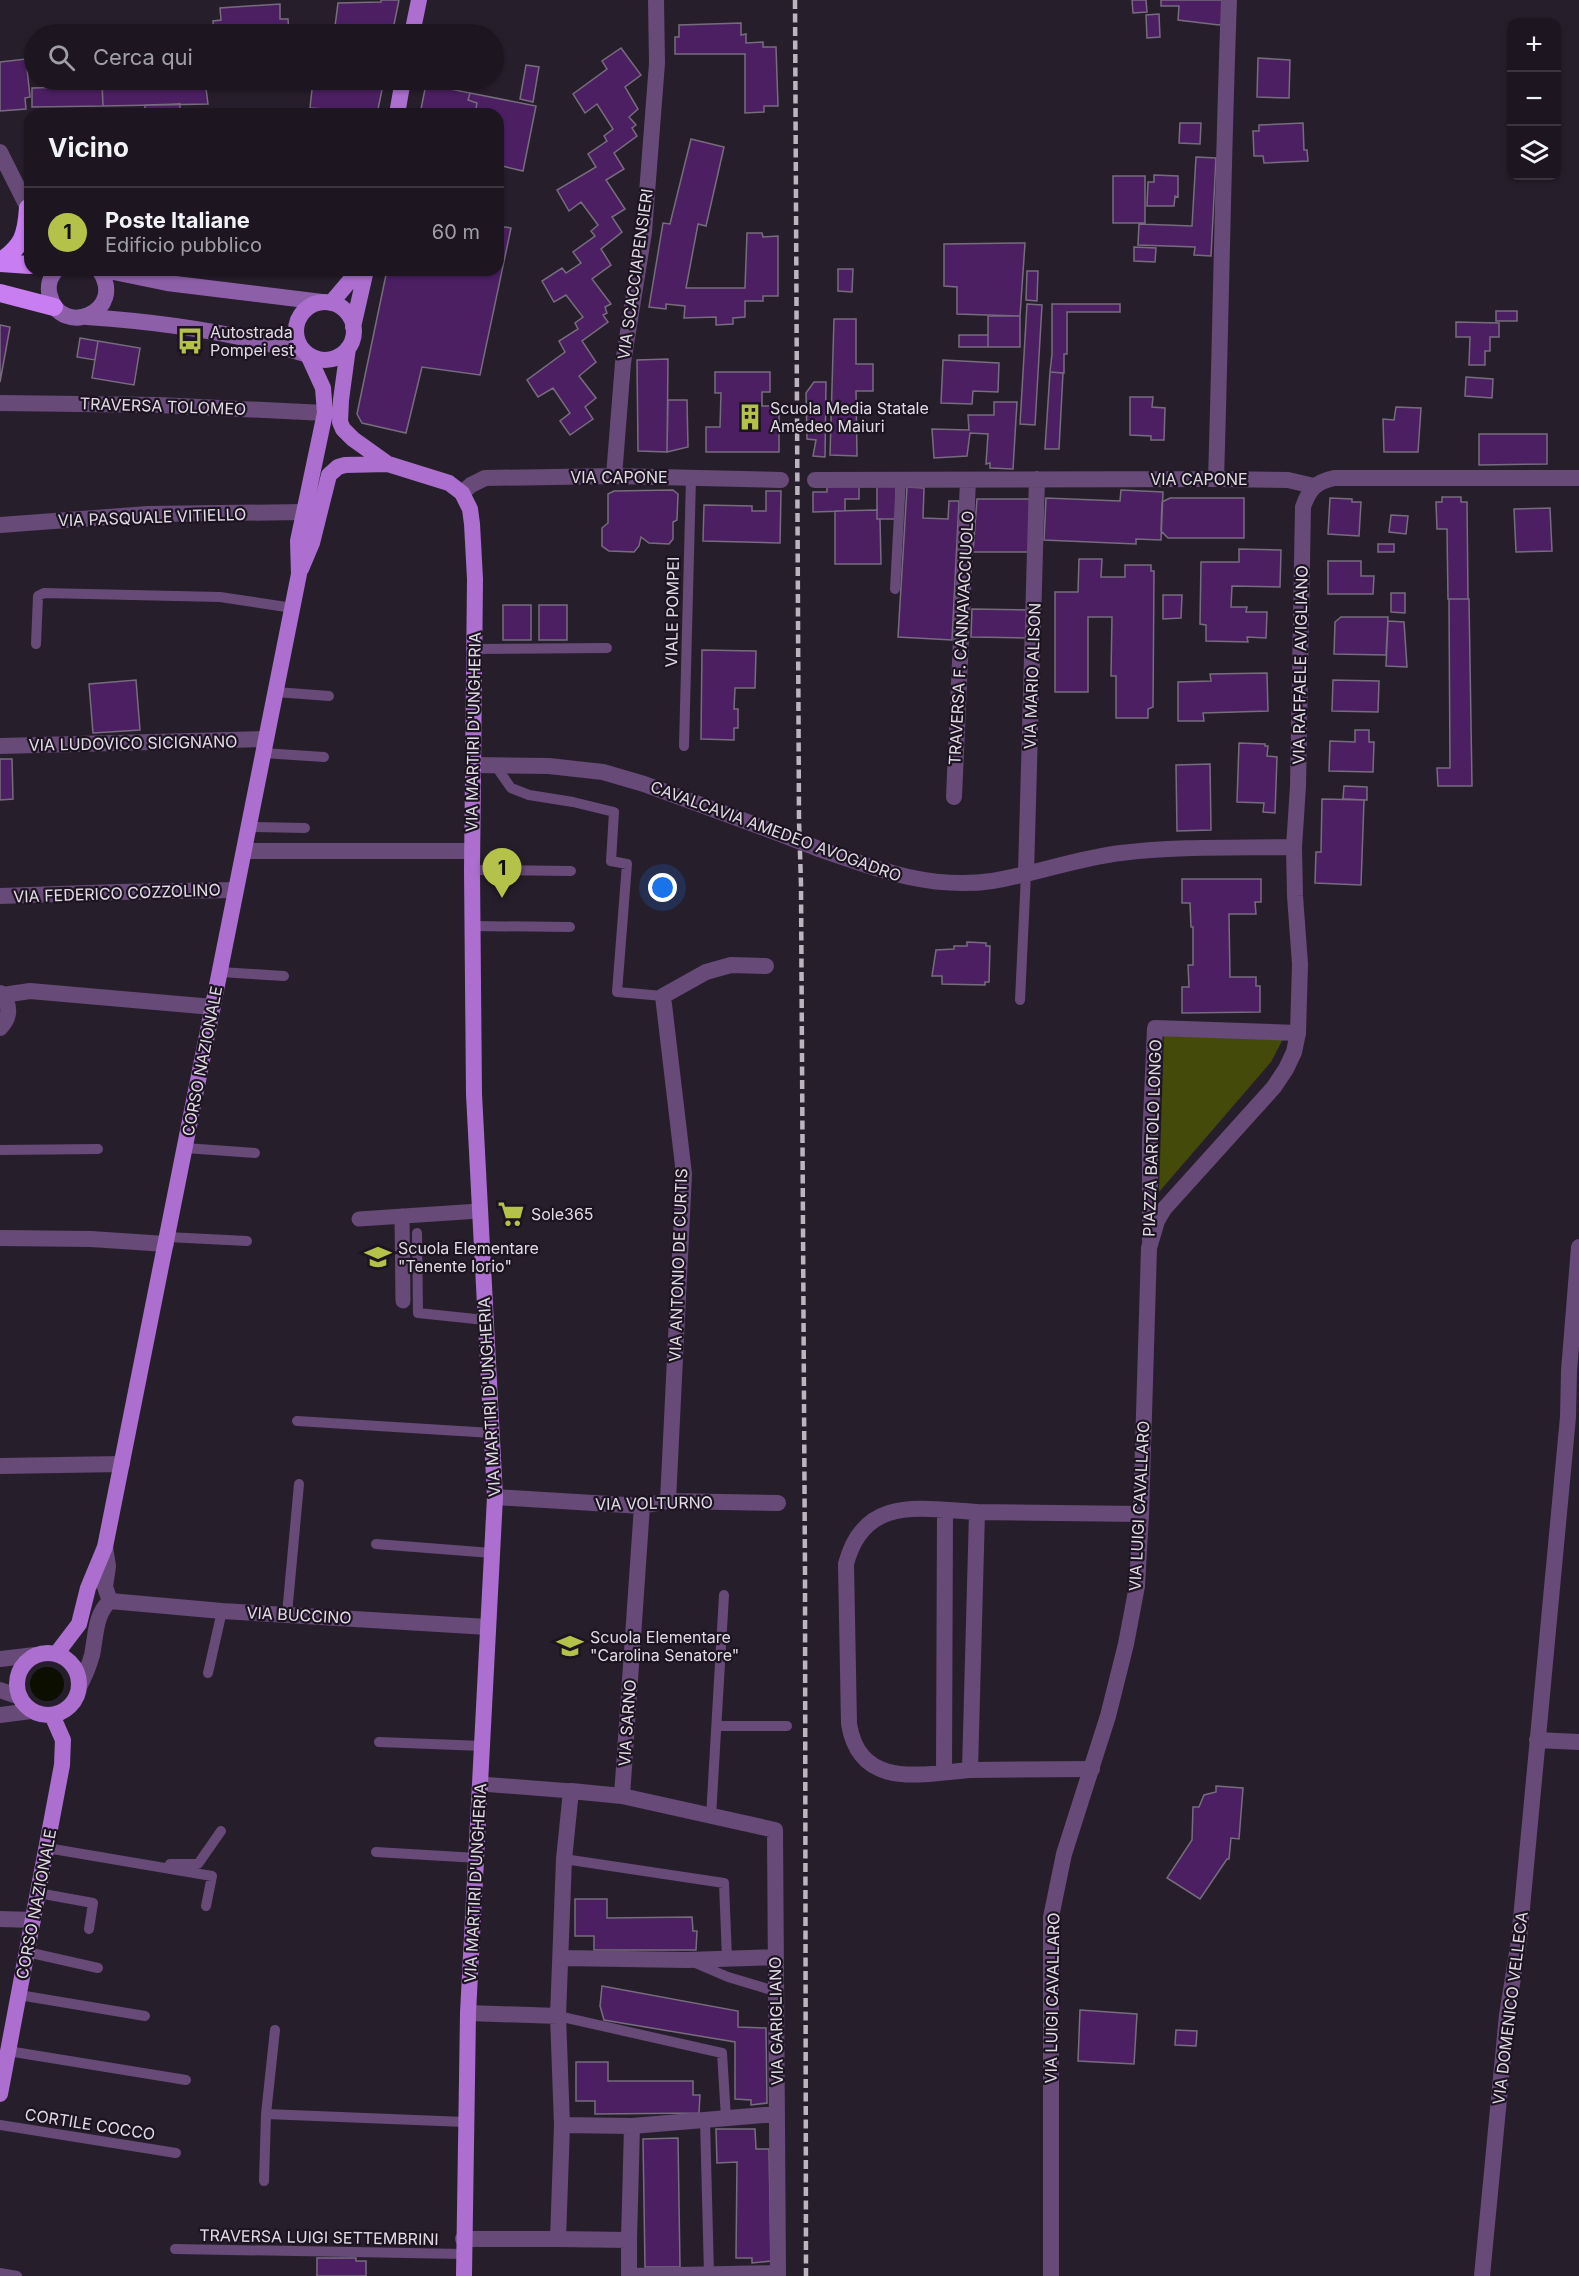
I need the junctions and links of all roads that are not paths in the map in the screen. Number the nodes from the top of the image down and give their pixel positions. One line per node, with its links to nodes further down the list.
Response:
1 (419, 0): 4 (main road)
2 (656, 0): 27 (street, VIA SCACCIAPENSIERI)
3 (1229, 0): 32 (street)
4 (414, 24)
5 (401, 90): 6 (main road)
6 (398, 108)
7 (0, 152): 8 (street)
8 (24, 200)
9 (24, 237): 10 (highway)
10 (0, 262): 11 (highway)
11 (24, 264)
12 (53, 276): 19 (main road)
13 (104, 276): 20 (main road)
14 (132, 276): 18 (main road)
15 (353, 276): 18 (main road)
16 (365, 276): 21 (main road)
17 (0, 293): 19 (highway)
18 (326, 303): 21 (main road); 23 (main road)
19 (54, 307): 20 (main road)
20 (87, 317): 23 (main road)
21 (353, 327): 22 (main road)
22 (348, 348): 23 (main road); 26 (main road)
23 (308, 355): 25 (main road, CORSO NAZIONALE)
24 (0, 403): 25 (street, TRAVERSA TOLOMEO)
25 (325, 413): 38 (main road, CORSO NAZIONALE)
26 (388, 464): 37 (main road); 40 (main road, CORSO NAZIONALE)
27 (614, 476): 28 (street, VIA CAPONE); 37 (street, VIA CAPONE)
28 (690, 478): 33 (street, VIA CAPONE); 50 (lane, VIALE POMPEI)
29 (901, 478): 34 (street, VIA CAPONE); 35 (street, VIA CAPONE); 41 (lane)
30 (1579, 478): 36 (street, VIA CAPONE)
31 (1037, 479): 32 (street, VIA CAPONE); 35 (street, VIA CAPONE); 62 (street, VIA MARIO ALISON)
32 (1216, 479): 36 (street, VIA CAPONE)
33 (781, 480)
34 (815, 480)
35 (968, 480): 54 (street, TRAVERSA F. CANNAVACCIUOLO)
36 (1314, 486): 57 (street, VIA RAFFAELE AVIGLIANO)
37 (462, 493): 45 (main road, VIA MARTIRI D'UNGHERIA)
38 (304, 512): 39 (street, VIA PASQUALE VITIELLO); 40 (main road, CORSO NAZIONALE)
39 (0, 525)
40 (299, 574): 42 (main road, CORSO NAZIONALE)
41 (895, 589)
42 (292, 608): 43 (lane); 46 (main road, CORSO NAZIONALE)
43 (36, 644)
44 (606, 648): 45 (lane)
45 (474, 649): 52 (main road, VIA MARTIRI D'UNGHERIA)
46 (276, 692): 47 (lane); 49 (main road, CORSO NAZIONALE)
47 (329, 696)
48 (0, 746): 49 (street, VIA LUDOVICO SICIGNANO)
49 (264, 746): 51 (lane); 55 (main road, CORSO NAZIONALE)
50 (684, 746)
51 (324, 757)
52 (473, 765): 53 (street, CAVALCAVIA AMEDEO AVOGADRO); 59 (main road, VIA MARTIRI D'UNGHERIA)
53 (495, 765): 62 (street, CAVALCAVIA AMEDEO AVOGADRO, bridge); 71 (lane)
54 (954, 797)
55 (249, 826): 56 (lane); 58 (main road, CORSO NAZIONALE)
56 (305, 828)
57 (1294, 847): 62 (street, CAVALCAVIA AMEDEO AVOGADRO); 75 (street, VIA LUIGI CAVALLARO)
58 (244, 851): 59 (street); 63 (main road, CORSO NAZIONALE)
59 (472, 851): 60 (main road, VIA MARTIRI D'UNGHERIA)
60 (472, 870): 61 (lane); 65 (main road, VIA MARTIRI D'UNGHERIA)
61 (572, 871)
62 (1026, 874): 72 (lane)
63 (235, 890): 64 (street, VIA FEDERICO COZZOLINO); 68 (main road, CORSO NAZIONALE)
64 (0, 897)
65 (472, 926): 66 (lane); 80 (main road, VIA MARTIRI D'UNGHERIA)
66 (570, 927)
67 (766, 966): 71 (street)
68 (220, 972): 69 (lane); 73 (main road, CORSO NAZIONALE)
69 (284, 976)
70 (1, 994): 73 (street); 74 (street)
71 (663, 996): 97 (street, VIA ANTONIO DE CURTIS)
72 (1020, 1000)
73 (213, 1006): 76 (main road, CORSO NAZIONALE)
74 (0, 1028)
75 (1298, 1033): 87 (street, VIA LUIGI CAVALLARO); 87 (street, PIAZZA BARTOLO LONGO)
76 (185, 1148): 79 (lane); 85 (main road, CORSO NAZIONALE)
77 (0, 1149): 78 (lane)
78 (98, 1149)
79 (255, 1153)
80 (479, 1211): 81 (street); 90 (main road, VIA MARTIRI D'UNGHERIA)
81 (402, 1216): 82 (street); 89 (street)
82 (359, 1219)
83 (417, 1233): 90 (lane)
84 (0, 1238): 85 (street)
85 (166, 1240): 86 (lane); 93 (main road, CORSO NAZIONALE)
86 (247, 1241)
87 (1149, 1248): 102 (street, VIA LUIGI CAVALLARO)
88 (1579, 1248): 123 (street, VIA DOMENICO VELLECA)
89 (403, 1301)
90 (485, 1320): 92 (main road, VIA MARTIRI D'UNGHERIA)
91 (297, 1421): 92 (lane)
92 (492, 1433): 96 (main road, VIA MARTIRI D'UNGHERIA)
93 (122, 1464): 94 (street); 104 (main road, CORSO NAZIONALE)
94 (0, 1466)
95 (299, 1484): 109 (lane)
96 (495, 1497): 99 (street, VIA VOLTURNO); 105 (main road, VIA MARTIRI D'UNGHERIA)
97 (668, 1501): 98 (street, VIA VOLTURNO); 99 (street, VIA VOLTURNO)
98 (778, 1503)
99 (642, 1506): 132 (street, VIA SARNO)
100 (945, 1510): 101 (street); 129 (street); 129 (street)
101 (977, 1512): 102 (street); 128 (street)
102 (1141, 1514): 127 (street, VIA LUIGI CAVALLARO)
103 (376, 1544): 105 (lane)
104 (105, 1547): 107 (street, CORSO NAZIONALE); 111 (main road, CORSO NAZIONALE)
105 (492, 1553): 110 (main road, VIA MARTIRI D'UNGHERIA)
106 (724, 1595): 121 (lane)
107 (110, 1601): 108 (street, VIA BUCCINO); 115 (street)
108 (222, 1611): 109 (street, VIA BUCCINO); 114 (lane)
109 (287, 1614): 110 (street, VIA BUCCINO)
110 (488, 1627): 126 (main road, VIA MARTIRI D'UNGHERIA)
111 (57, 1653): 112 (main road); 115 (main road)
112 (35, 1655): 113 (street); 117 (main road)
113 (0, 1659)
114 (208, 1672)
115 (79, 1687): 120 (main road)
116 (0, 1690): 117 (street)
117 (20, 1697): 118 (main road)
118 (31, 1710): 119 (street); 120 (main road)
119 (0, 1715)
120 (52, 1715): 135 (main road, CORSO NAZIONALE)
121 (717, 1726): 122 (lane); 133 (lane)
122 (787, 1726)
123 (1537, 1740): 125 (street); 181 (street, VIA DOMENICO VELLECA)
124 (379, 1742): 126 (lane)
125 (1579, 1742)
126 (483, 1746): 130 (main road, VIA MARTIRI D'UNGHERIA)
127 (1092, 1769): 128 (street); 180 (street, VIA LUIGI CAVALLARO)
128 (970, 1770): 129 (street)
129 (944, 1772)
130 (481, 1784): 131 (street); 137 (main road, VIA MARTIRI D'UNGHERIA)
131 (571, 1791): 132 (street); 138 (street)
132 (622, 1796): 133 (street)
133 (711, 1817): 146 (street, VIA GARIGLIANO)
134 (221, 1831): 139 (lane)
135 (46, 1848): 139 (lane); 140 (main road, CORSO NAZIONALE)
136 (376, 1852): 137 (lane)
137 (477, 1858): 153 (main road, VIA MARTIRI D'UNGHERIA)
138 (564, 1859): 147 (street); 148 (lane)
139 (158, 1867): 141 (lane)
140 (38, 1893): 143 (main road, CORSO NAZIONALE); 144 (lane)
141 (206, 1906)
142 (0, 1919): 143 (street)
143 (33, 1920): 145 (main road, CORSO NAZIONALE)
144 (89, 1929)
145 (27, 1952): 150 (lane); 152 (main road, CORSO NAZIONALE)
146 (776, 1957): 148 (street); 151 (street, VIA GARIGLIANO)
147 (561, 1958): 149 (street); 155 (street)
148 (727, 1959): 149 (street)
149 (687, 1960): 151 (lane)
150 (98, 1968)
151 (778, 1992): 161 (street, VIA GARIGLIANO)
152 (19, 1995): 154 (lane); 157 (main road, CORSO NAZIONALE)
153 (468, 2013): 155 (street); 164 (main road, VIA MARTIRI D'UNGHERIA)
154 (145, 2016)
155 (558, 2016): 162 (lane); 166 (street)
156 (275, 2030): 160 (lane)
157 (4, 2052): 158 (lane); 159 (main road, CORSO NAZIONALE)
158 (186, 2080)
159 (0, 2094)
160 (266, 2114): 164 (lane); 169 (lane)
161 (777, 2114): 162 (street); 176 (street, VIA GARIGLIANO)
162 (726, 2118): 163 (street)
163 (705, 2120): 167 (street); 175 (lane)
164 (465, 2122): 172 (main road, VIA MARTIRI D'UNGHERIA)
165 (0, 2125): 168 (lane, CORTILE COCCO)
166 (561, 2125): 167 (street); 170 (street)
167 (632, 2126): 171 (street)
168 (176, 2153)
169 (264, 2181)
170 (558, 2239): 171 (street); 172 (street)
171 (629, 2240): 179 (street)
172 (464, 2247): 173 (lane, TRAVERSA LUIGI SETTEMBRINI); 178 (main road, VIA MARTIRI D'UNGHERIA)
173 (175, 2250)
174 (0, 2273): 177 (lane)
175 (709, 2274): 176 (street); 179 (street)
176 (778, 2275)
177 (17, 2276)
178 (464, 2276)
179 (629, 2276)
180 (1051, 2276)
181 (1482, 2276)

